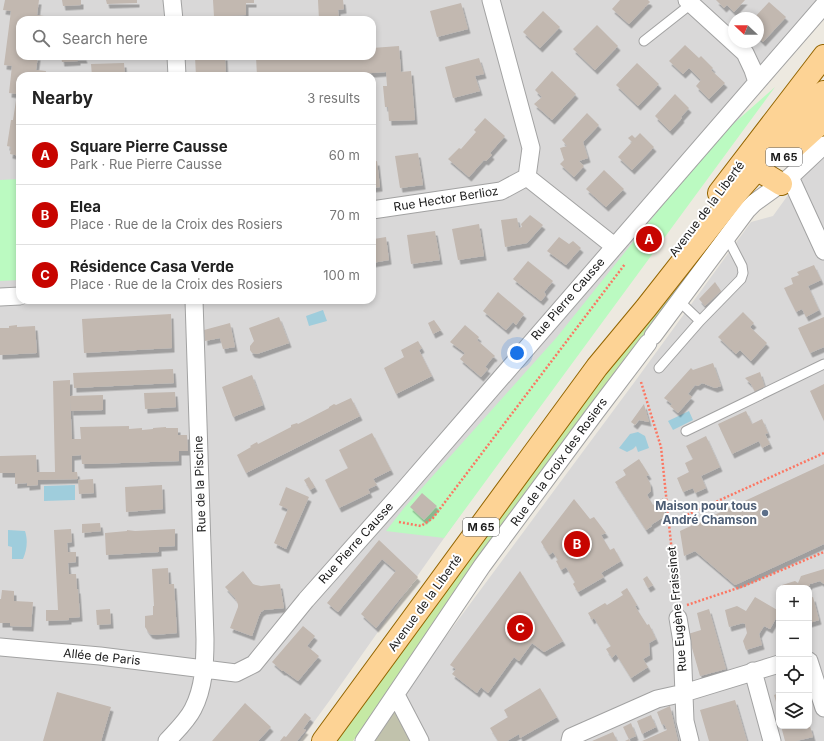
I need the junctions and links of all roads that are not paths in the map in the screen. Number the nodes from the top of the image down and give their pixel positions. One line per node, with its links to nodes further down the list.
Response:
1 (172, 0): 5 (street)
2 (492, 0): 15 (street)
3 (689, 2): 6 (lane); 10 (street)
4 (824, 5): 10 (street, Rue Pierre Causse)
5 (174, 16)
6 (644, 42)
7 (824, 56): 28 (main road, Avenue de la Liberté)
8 (176, 60): 9 (street)
9 (177, 72)
10 (757, 82): 20 (street, Rue Pierre Causse)
11 (824, 92): 17 (main road, Avenue de la Liberté)
12 (824, 120): 14 (main road, Avenue de la Liberté / M 65)
13 (824, 145): 16 (street, Rue de la Croix des Rosiers)
14 (763, 173): 16 (main road); 17 (main road, Avenue de la Liberté / M 65)
15 (526, 177): 18 (street, Rue Hector Berlioz); 20 (street)
16 (786, 181): 19 (street, Rue de la Croix des Rosiers); 21 (street)
17 (740, 190): 28 (main road, Avenue de la Liberté / M 65)
18 (376, 209)
19 (727, 237): 24 (street, Rue de la Croix des Rosiers); 26 (lane)
20 (614, 246): 34 (street, Rue Pierre Causse)
21 (824, 251)
22 (16, 296): 23 (street)
23 (0, 297)
24 (679, 302): 26 (lane); 38 (street, Rue de la Croix des Rosiers)
25 (194, 304): 34 (street, Rue de la Piscine)
26 (700, 321): 29 (lane)
27 (824, 364): 30 (lane)
28 (597, 367): 41 (main road, Avenue de la Liberté / M 65)
29 (660, 368)
30 (686, 431)
31 (678, 613): 37 (street, Rue Eugène Fraissinet)
32 (0, 647): 34 (street, Allée de Paris)
33 (776, 665): 36 (street)
34 (204, 668): 40 (street, Rue de la Piscine)
35 (812, 670): 39 (street)
36 (753, 671): 37 (street); 46 (street)
37 (684, 693): 44 (street); 45 (street, Rue Eugène Fraissinet)
38 (396, 694): 42 (street, Rue de la Croix des Rosiers); 43 (street)
39 (824, 708)
40 (167, 741)
41 (323, 741)
42 (364, 741)
43 (420, 741)
44 (570, 741)
45 (690, 741)
46 (772, 741)

